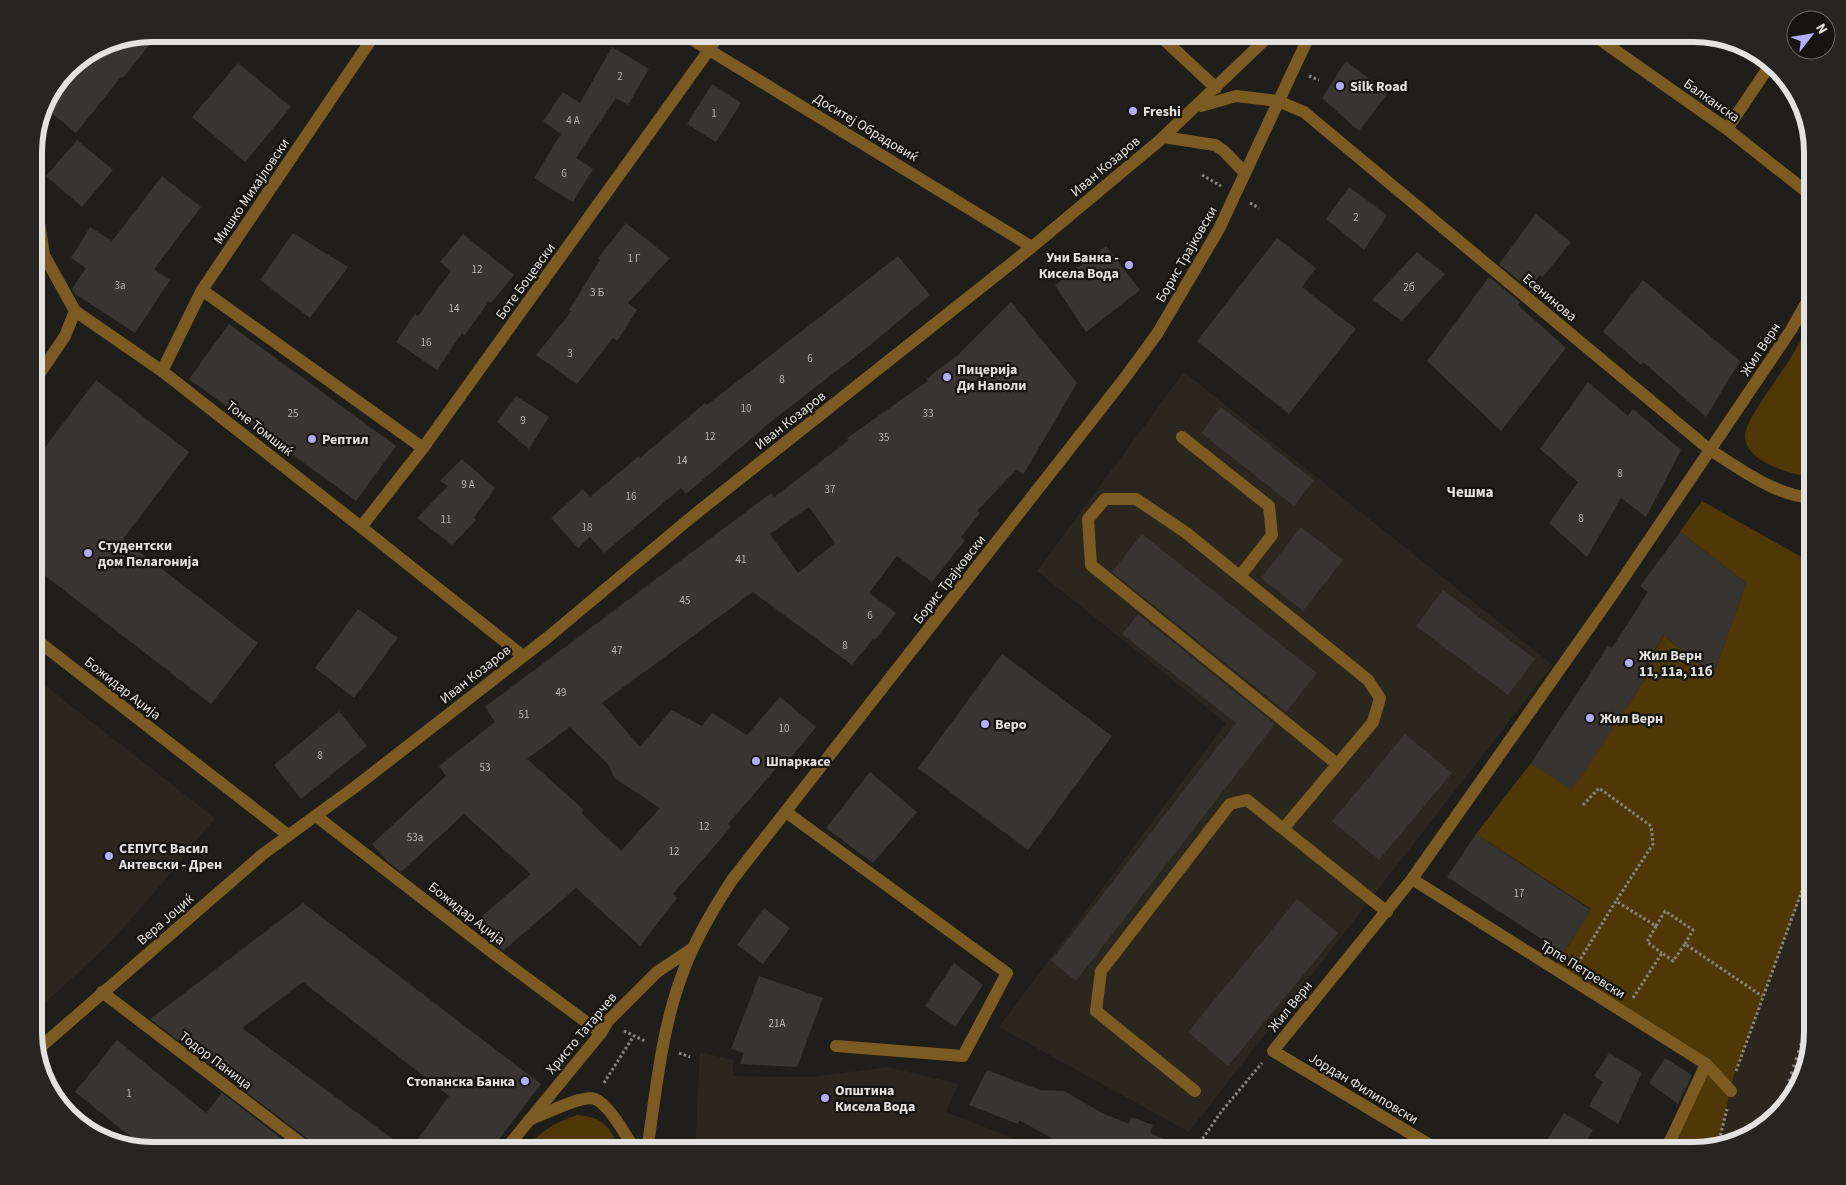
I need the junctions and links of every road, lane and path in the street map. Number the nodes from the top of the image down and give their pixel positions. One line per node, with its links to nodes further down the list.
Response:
1 (370, 42): 19 (street, Мишко Михајловски)
2 (696, 42): 8 (street, Доситеј Обрадовиќ)
3 (714, 42): 8 (street, Боте Боцевски)
4 (1167, 42): 10 (street)
5 (1263, 42): 10 (street, Иван Козаров)
6 (1306, 42): 11 (street, Борис Трајковски)
7 (1603, 42): 13 (street, Балканска)
8 (709, 50): 17 (street, Доситеј Обрадовиќ); 25 (street, Боте Боцевски)
9 (1766, 70): 13 (street)
10 (1216, 88): 12 (street, Иван Козаров)
11 (1278, 101): 12 (street, Есенинова); 15 (street, Борис Трајковски); 26 (street, Есенинова)
12 (1194, 109): 14 (street, Иван Козаров)
13 (1728, 129): 16 (street, Балканска)
14 (1163, 137): 15 (street); 17 (street, Иван Козаров)
15 (1245, 173): 34 (street, Борис Трајковски)
16 (1804, 190)
17 (1032, 247): 31 (street, Иван Козаров)
18 (43, 248): 21 (street, Тоне Томшиќ)
19 (202, 290): 23 (street, Мишко Михајловски); 25 (street)
20 (1804, 307): 26 (street, Жил Верн)
21 (75, 311): 22 (street); 23 (street, Тоне Томшиќ)
22 (43, 369)
23 (162, 371): 28 (street, Тоне Томшиќ)
24 (1182, 437): 29 (street)
25 (423, 448): 28 (street, Боте Боцевски)
26 (1710, 450): 27 (street, Есенинова); 38 (street, Жил Верн)
27 (1804, 497)
28 (361, 526): 31 (street, Тоне Томшиќ)
29 (1240, 576): 32 (street); 32 (street)
30 (43, 645): 37 (street, Божидар Аџија)
31 (523, 656): 35 (street, Иван Козаров)
32 (1337, 764): 36 (street)
33 (1583, 805): 40 (path)
34 (786, 812): 44 (street, Борис Трајковски); 53 (street)
35 (316, 816): 37 (street, Вера Јоциќ); 50 (street, Божидар Аџија)
36 (1283, 828): 41 (street); 56 (street)
37 (288, 835): 47 (street, Вера Јоциќ)
38 (1412, 879): 41 (street, Жил Верн); 46 (street, Трпе Петревски)
39 (1804, 884): 48 (path)
40 (1616, 901): 42 (path); 46 (path)
41 (1387, 912): 54 (street, Жил Верн)
42 (1656, 926): 43 (path); 45 (path)
43 (1685, 944): 45 (path); 48 (path)
44 (693, 948): 50 (street, Христо Татарчев); 64 (street, Борис Трајковски)
45 (1662, 953): 49 (path)
46 (1569, 978): 49 (street, Трпе Петревски)
47 (102, 992): 52 (street, Вера Јоциќ); 61 (street, Тодор Паница)
48 (1762, 996): 57 (path)
49 (1624, 1012): 55 (street, Трпе Петревски)
50 (601, 1033): 59 (street, Христо Татарчев)
51 (633, 1037): 58 (path)
52 (44, 1044)
53 (836, 1046)
54 (1273, 1051): 65 (path); 66 (street, Јордан Филиповски)
55 (1706, 1064): 57 (street, Трпе Петревски); 67 (street)
56 (1195, 1091)
57 (1730, 1091): 60 (path)
58 (594, 1098): 59 (street); 63 (street)
59 (529, 1120): 62 (street, Христо Татарчев)
60 (1719, 1140)
61 (299, 1142)
62 (511, 1142)
63 (630, 1142)
64 (648, 1142)
65 (1200, 1142)
66 (1425, 1142)
67 (1669, 1142)

